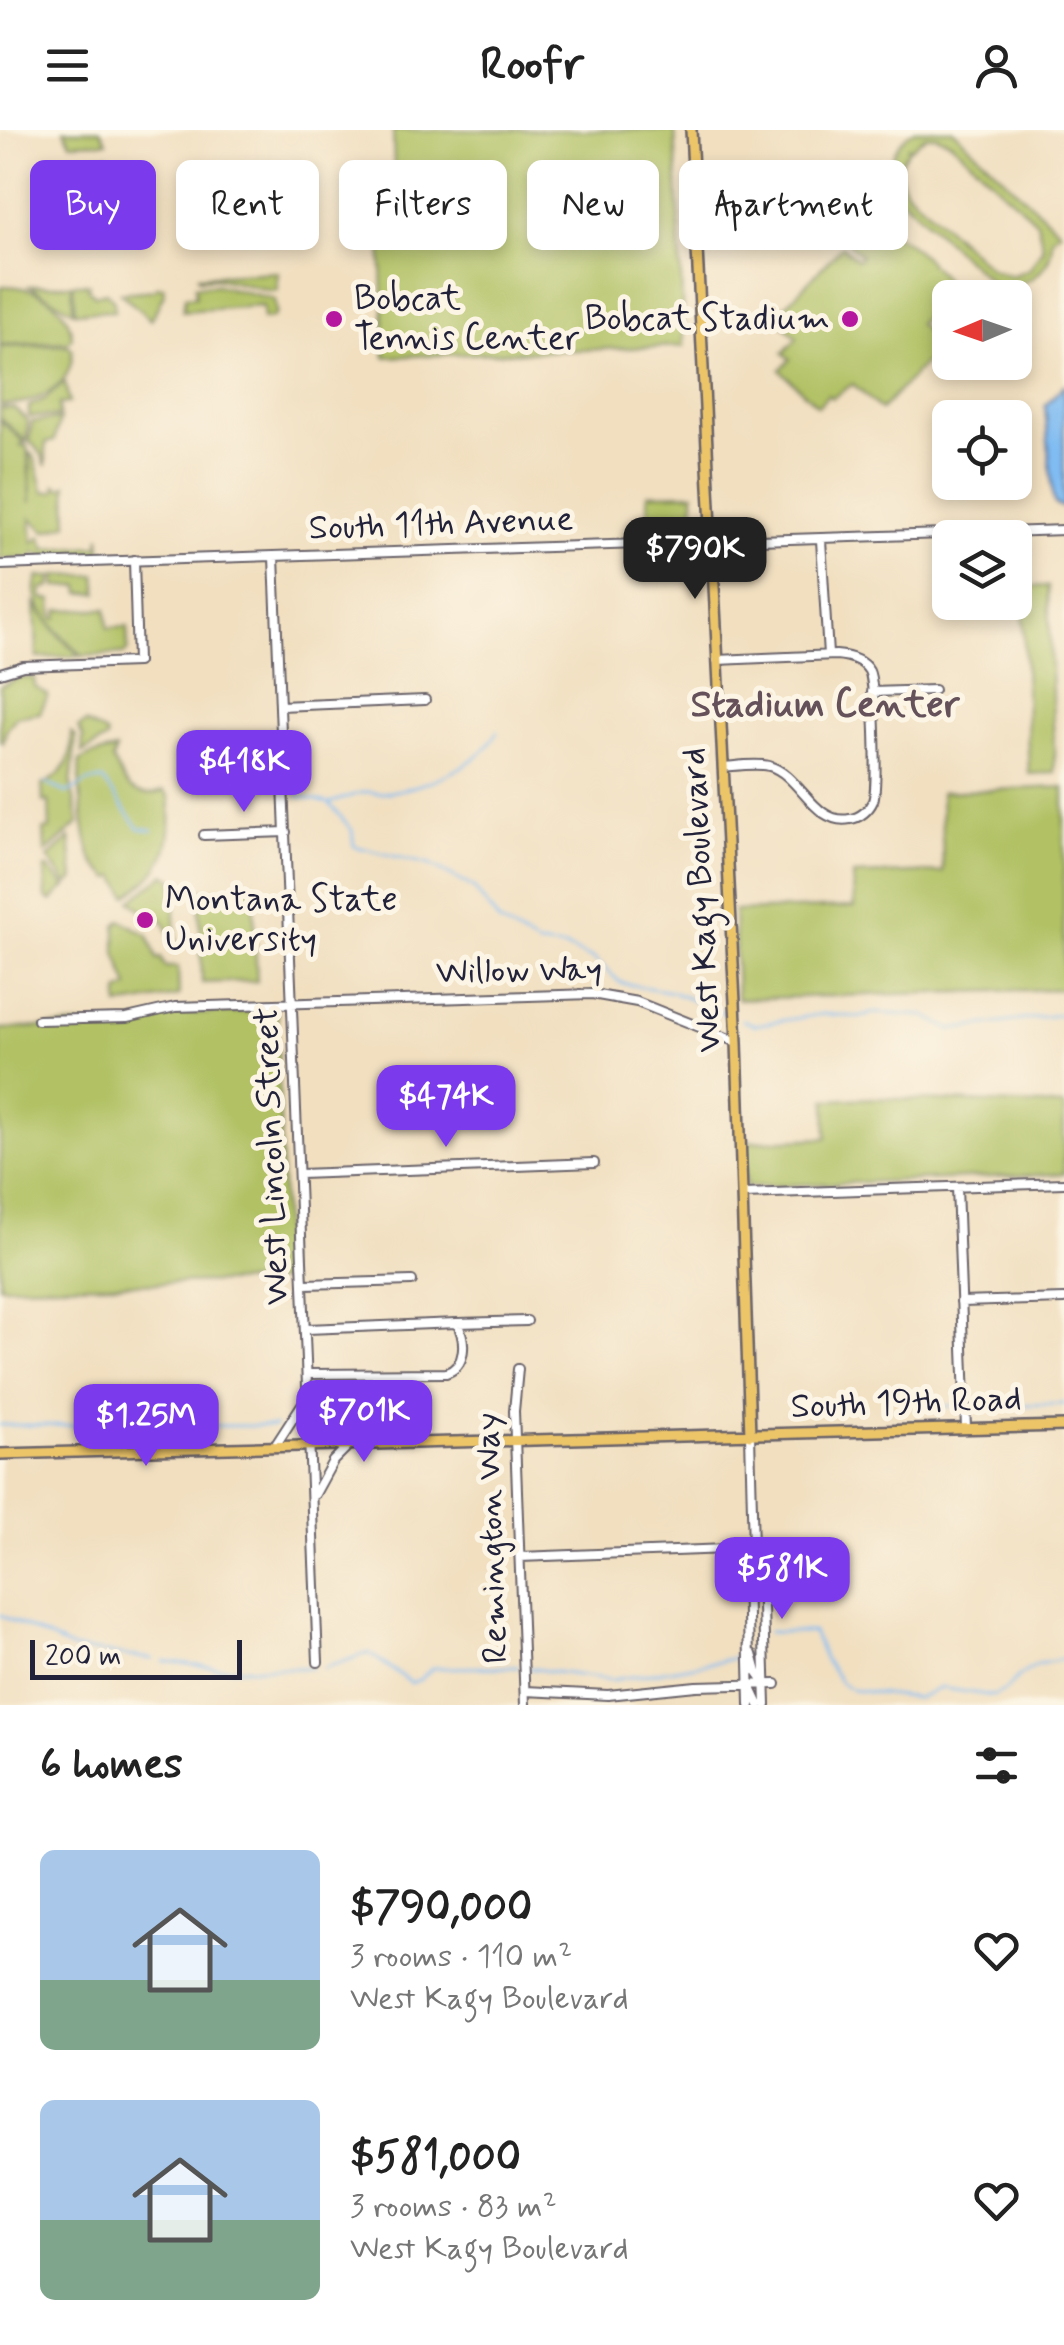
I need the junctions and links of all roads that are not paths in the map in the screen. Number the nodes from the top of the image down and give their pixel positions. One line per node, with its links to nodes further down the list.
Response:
1 (691, 130): 4 (main road, West Kagy Boulevard)
2 (1064, 530): 3 (street, South 11th Avenue)
3 (821, 540): 4 (street, South 11th Avenue); 8 (street)
4 (710, 542): 5 (street, South 11th Avenue); 9 (main road, West Kagy Boulevard)
5 (274, 556): 6 (street, South 11th Avenue); 14 (street, West Lincoln Street)
6 (134, 560): 7 (street, South 11th Avenue); 10 (street)
7 (0, 565)
8 (828, 655): 9 (street); 12 (street)
9 (717, 660): 15 (main road, West Kagy Boulevard)
10 (0, 674)
11 (934, 690): 12 (street)
12 (872, 692): 15 (street)
13 (425, 700): 14 (street)
14 (280, 706): 16 (street, West Lincoln Street)
15 (723, 767): 20 (main road, West Kagy Boulevard)
16 (286, 832): 17 (street); 18 (street, West Lincoln Street)
17 (204, 835)
18 (293, 1004): 19 (street, Willow Way); 20 (street, Willow Way); 22 (street, West Lincoln Street)
19 (38, 1020)
20 (737, 1042): 25 (main road, West Kagy Boulevard)
21 (594, 1163): 22 (street)
22 (300, 1174): 27 (street, West Lincoln Street)
23 (1064, 1183): 24 (street)
24 (957, 1186): 25 (street); 29 (street)
25 (743, 1194): 38 (main road, West Kagy Boulevard)
26 (412, 1281): 27 (street)
27 (305, 1284): 32 (street, West Lincoln Street)
28 (1064, 1299): 29 (street)
29 (961, 1302): 37 (street)
30 (527, 1321): 31 (street)
31 (457, 1323): 32 (street); 34 (street)
32 (307, 1329): 34 (street, West Lincoln Street)
33 (518, 1369): 39 (street, Remington Way)
34 (309, 1374): 35 (street, West Lincoln Street)
35 (310, 1392): 40 (street); 42 (street, West Lincoln Street)
36 (1064, 1426): 37 (main road, South 19th Road)
37 (966, 1428): 38 (main road, South 19th Road)
38 (750, 1435): 39 (main road, South 19th Road); 45 (street, West Kagy Boulevard)
39 (516, 1441): 41 (main road, South 19th Road); 46 (street, Remington Way)
40 (275, 1446): 42 (main road, South 19th Road); 43 (main road, South 19th Road)
41 (348, 1446): 42 (main road, South 19th Road); 44 (street)
42 (311, 1447): 44 (street, West Lincoln Street)
43 (0, 1454)
44 (313, 1498): 48 (street, West Lincoln Street)
45 (753, 1548): 46 (street); 47 (street, West Kagy Boulevard); 50 (street, West Kagy Boulevard)
46 (520, 1557): 52 (street, Remington Way)
47 (748, 1600): 49 (street, West Kagy Boulevard); 50 (street)
48 (318, 1662)
49 (749, 1684): 50 (street); 52 (street); 54 (street, West Kagy Boulevard); 55 (street)
50 (765, 1684): 51 (street); 55 (street, West Kagy Boulevard)
51 (776, 1684)
52 (525, 1691): 53 (street, Remington Way)
53 (525, 1705)
54 (750, 1705)
55 (762, 1705)

